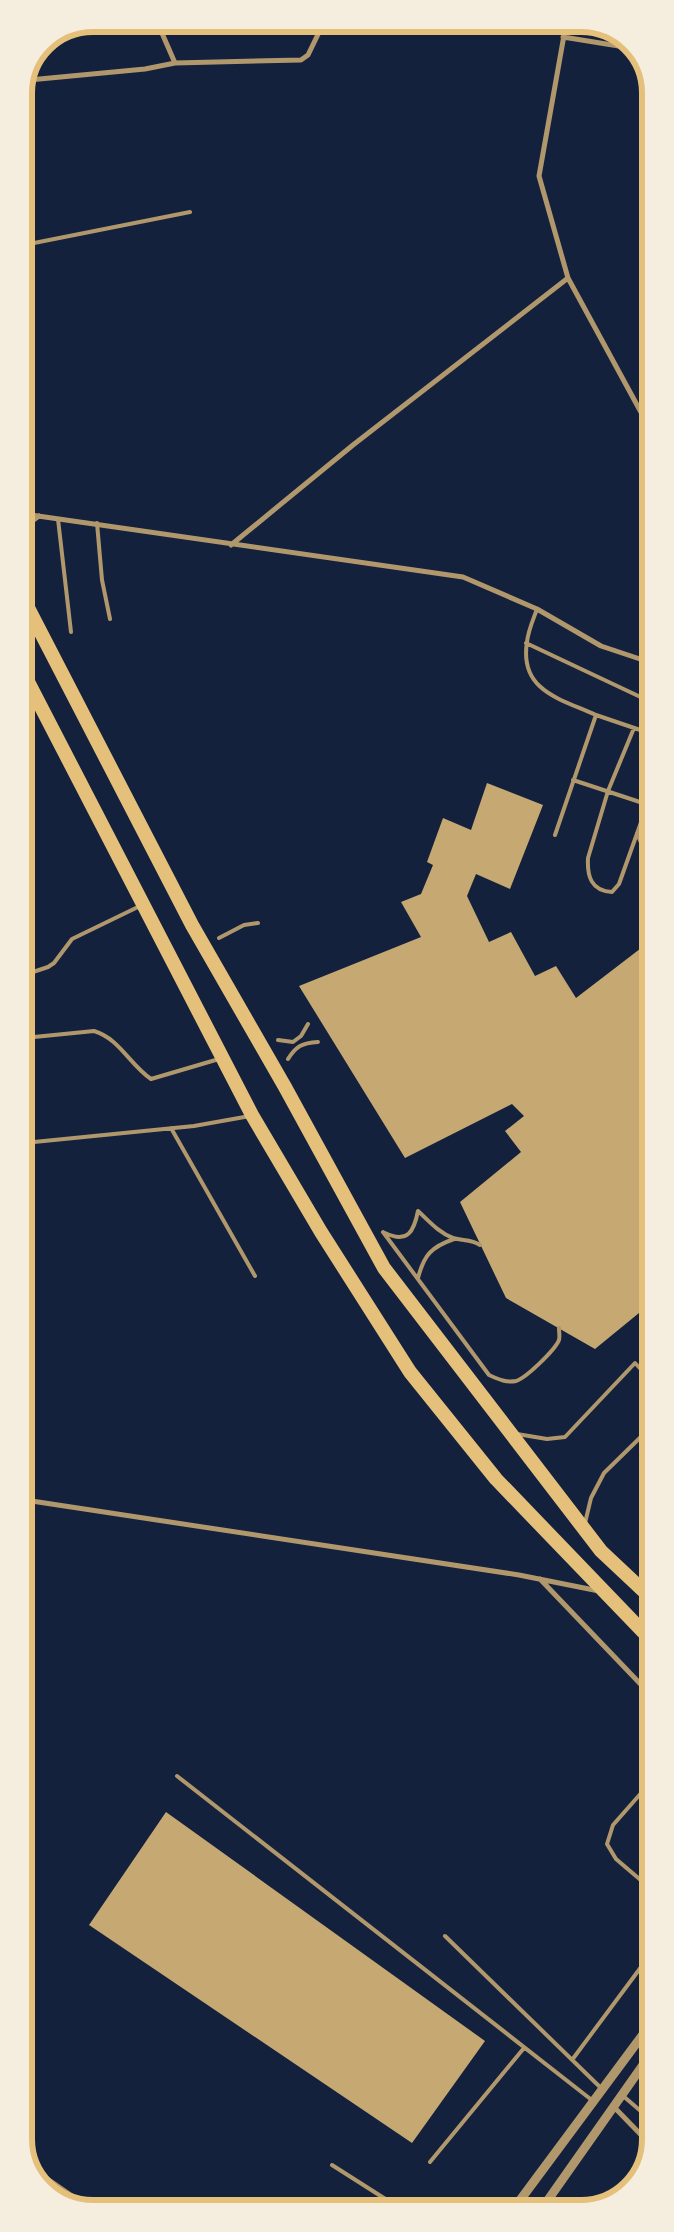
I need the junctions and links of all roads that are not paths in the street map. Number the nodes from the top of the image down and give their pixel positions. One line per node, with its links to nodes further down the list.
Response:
1 (162, 32): 6 (street)
2 (318, 32): 6 (street)
3 (564, 33): 4 (street)
4 (563, 37): 5 (street); 10 (street)
5 (618, 46)
6 (175, 63): 7 (street)
7 (35, 79)
8 (190, 212): 9 (lane)
9 (32, 243)
10 (568, 278): 11 (street); 17 (street)
11 (642, 414)
12 (32, 515): 13 (street)
13 (39, 516): 14 (street); 15 (street)
14 (58, 519): 16 (street); 21 (lane)
15 (32, 521)
16 (97, 523): 17 (street); 20 (lane)
17 (231, 544): 18 (street)
18 (537, 609): 22 (lane); 23 (street)
19 (32, 615): 55 (highway)
20 (110, 619)
21 (71, 632)
22 (526, 643): 25 (lane); 26 (lane)
23 (642, 660)
24 (32, 690): 36 (highway)
25 (642, 698)
26 (596, 715): 27 (lane); 29 (lane)
27 (634, 728): 28 (lane); 30 (lane)
28 (642, 731)
29 (573, 780): 30 (lane); 34 (lane)
30 (608, 791): 31 (lane); 33 (lane)
31 (642, 801)
32 (642, 822): 33 (lane)
33 (638, 833): 35 (lane)
34 (555, 835)
35 (642, 844)
36 (142, 905): 39 (lane); 44 (highway)
37 (258, 922): 38 (lane)
38 (219, 938)
39 (32, 972)
40 (308, 1024): 42 (lane)
41 (32, 1037): 44 (lane)
42 (278, 1040)
43 (318, 1042): 45 (lane)
44 (221, 1058): 46 (highway)
45 (288, 1059)
46 (252, 1115): 47 (lane); 61 (highway)
47 (171, 1128): 48 (lane); 51 (lane)
48 (32, 1142)
49 (454, 1238): 50 (lane); 52 (lane); 52 (lane)
50 (480, 1245)
51 (255, 1276)
52 (418, 1278): 53 (lane)
53 (559, 1328)
54 (642, 1370): 55 (lane)
55 (509, 1432): 58 (highway)
56 (642, 1436): 58 (lane)
57 (32, 1501): 59 (street)
58 (584, 1528): 60 (highway)
59 (540, 1579): 61 (street); 63 (street)
60 (642, 1589)
61 (602, 1591): 62 (highway)
62 (642, 1631)
63 (642, 1686)
64 (177, 1776): 70 (lane)
65 (642, 1791): 66 (lane)
66 (642, 1881)
67 (445, 1936): 71 (lane)
68 (642, 1966): 71 (lane)
69 (642, 2036): 73 (street)
70 (524, 2048): 75 (lane); 79 (lane)
71 (572, 2060): 73 (lane)
72 (642, 2066): 74 (street)
73 (602, 2089): 75 (street)
74 (622, 2095): 76 (street); 77 (lane)
75 (593, 2101): 84 (street)
76 (613, 2106): 78 (street); 85 (street)
77 (642, 2112)
78 (642, 2136)
79 (430, 2162)
80 (332, 2165): 83 (lane)
81 (48, 2179): 82 (lane)
82 (72, 2195)
83 (386, 2200)
84 (520, 2200)
85 (548, 2200)

